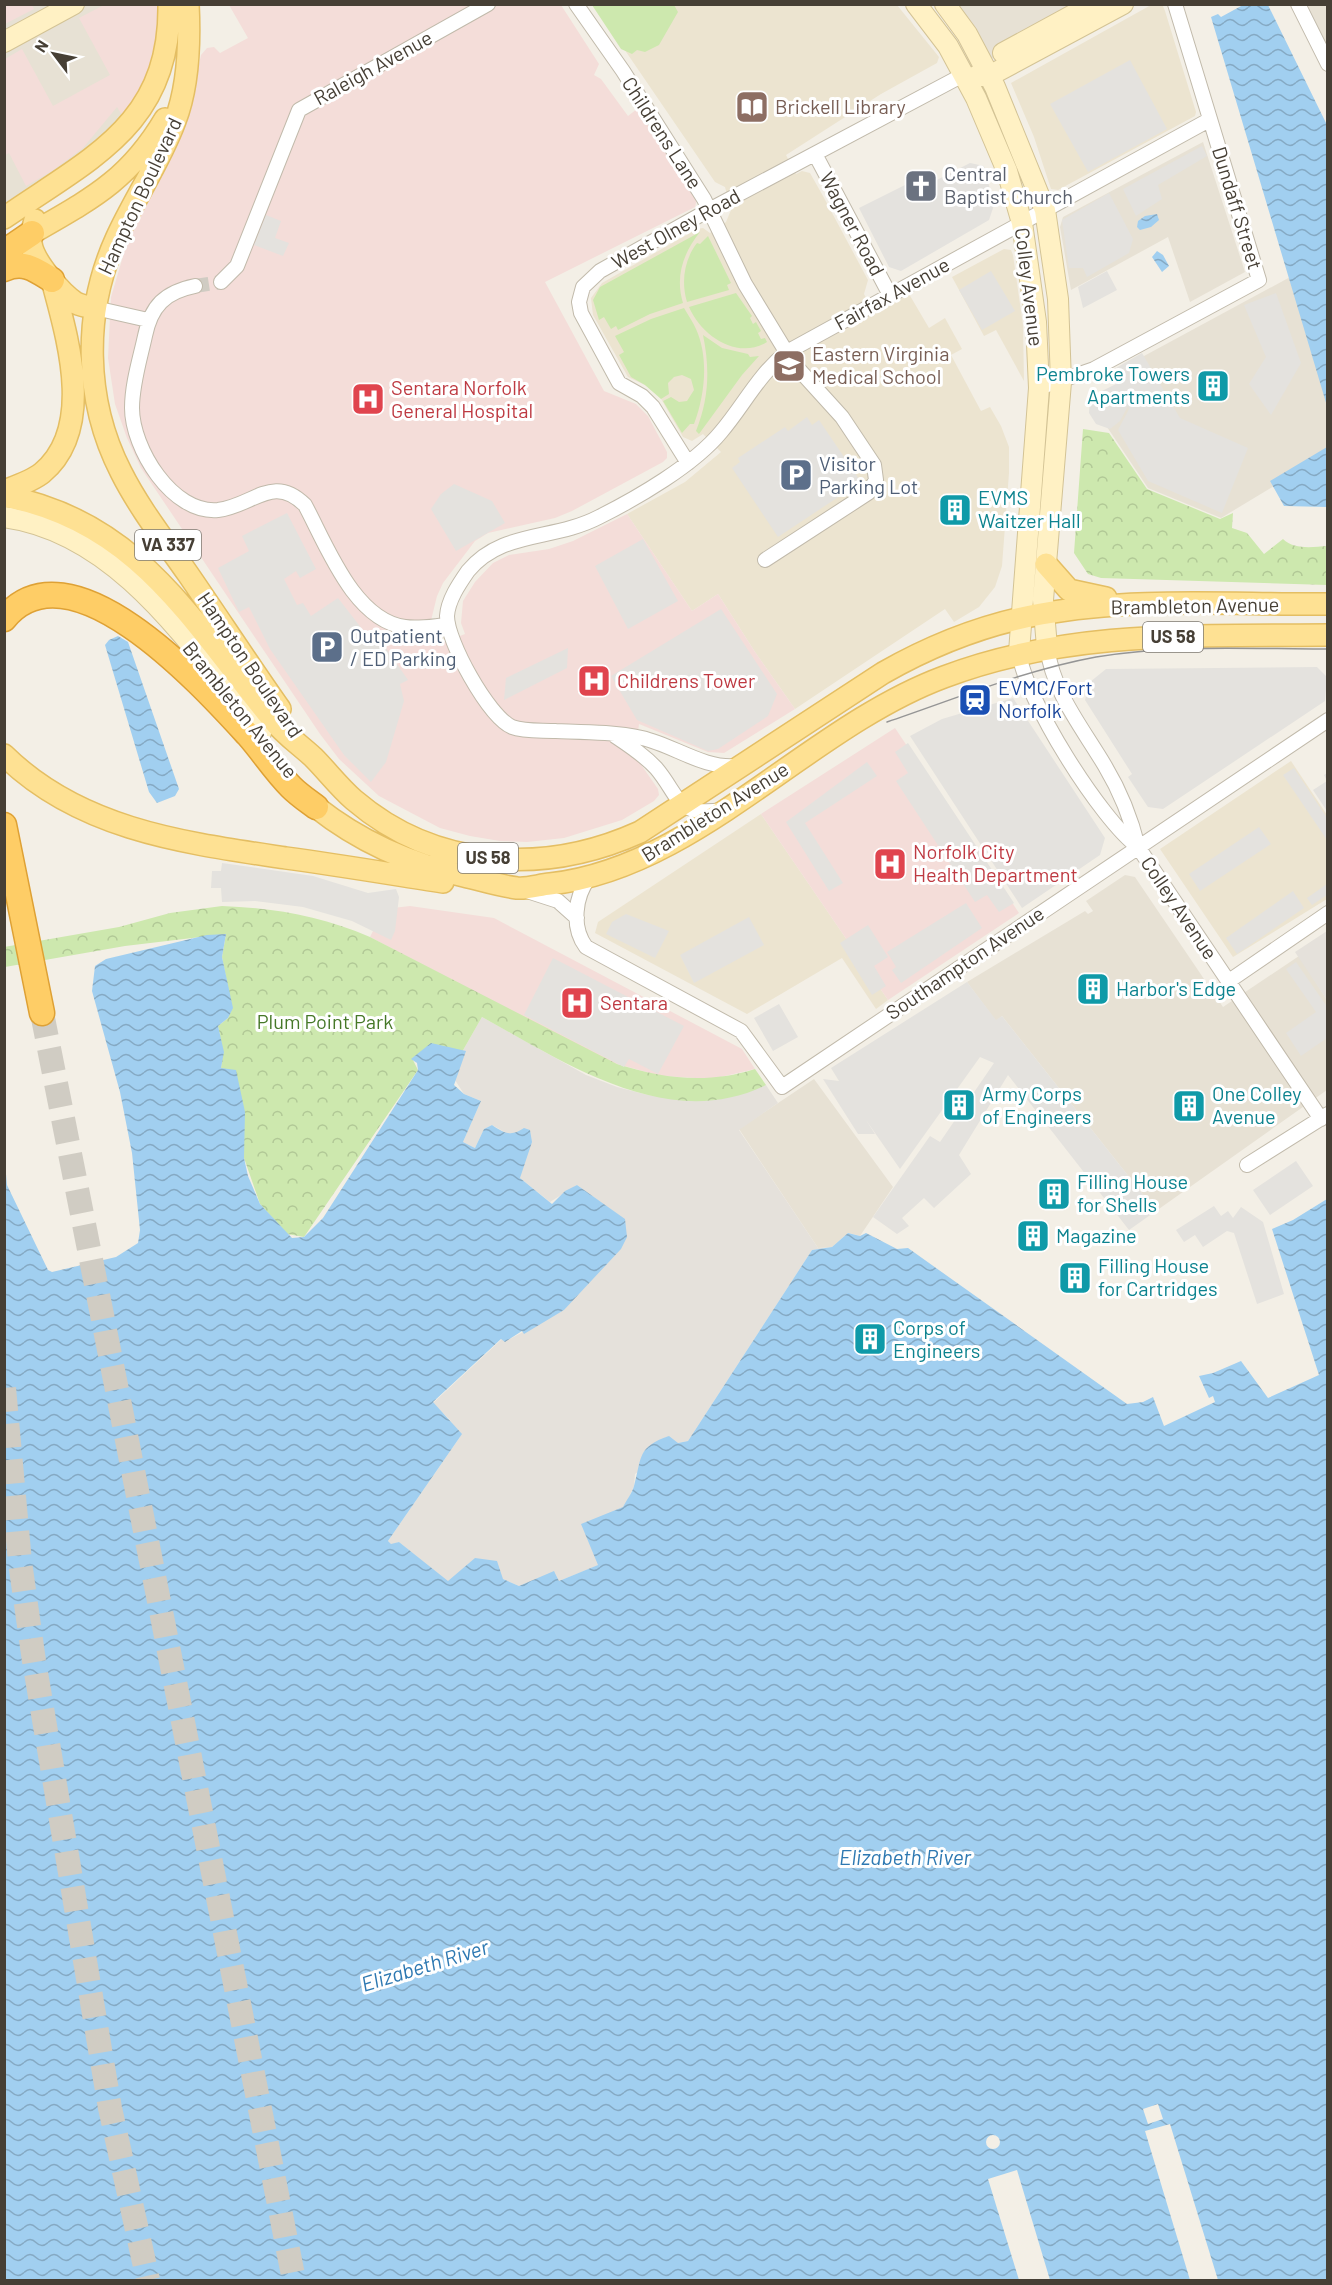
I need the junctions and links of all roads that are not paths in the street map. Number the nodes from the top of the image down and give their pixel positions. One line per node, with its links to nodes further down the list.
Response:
1 (74, 4): 11 (main road)
2 (488, 4): 27 (street, Raleigh Avenue)
3 (576, 4): 19 (street, Childrens Lane)
4 (916, 4): 15 (main road, Colley Avenue)
5 (945, 4): 14 (main road, Colley Avenue)
6 (1093, 4): 14 (main road)
7 (1123, 4): 14 (main road)
8 (1175, 4): 16 (street, Dundaff Street)
9 (1298, 4): 12 (street)
10 (173, 7): 13 (main road, Hampton Boulevard / VA 337); 18 (main road, Hampton Boulevard / VA 337)
11 (4, 42)
12 (1327, 60)
13 (187, 63): 23 (main road); 30 (main road, Hampton Boulevard / VA 337)
14 (986, 70): 15 (main road); 20 (main road, Colley Avenue)
15 (963, 75): 17 (street, West Olney Road); 22 (main road, Colley Avenue)
16 (1209, 120): 20 (street, Fairfax Avenue); 33 (street, Dundaff Street)
17 (815, 154): 19 (street, West Olney Road); 29 (street, Wagner Road)
18 (94, 158): 21 (main road, Hampton Boulevard / VA 337); 23 (main road)
19 (709, 210): 32 (street, Childrens Lane); 35 (street, West Olney Road)
20 (1045, 210): 22 (street, Fairfax Avenue); 33 (main road, Colley Avenue)
21 (4, 218)
22 (1022, 223): 29 (street, Fairfax Avenue); 34 (main road, Colley Avenue)
23 (32, 233): 24 (highway); 26 (main road)
24 (4, 252)
25 (4, 269): 26 (highway)
26 (52, 280): 30 (main road); 36 (main road)
27 (221, 282)
28 (195, 286): 31 (street)
29 (890, 295): 32 (street, Fairfax Avenue)
30 (95, 308): 31 (street); 53 (main road, Hampton Boulevard / VA 337)
31 (148, 321): 46 (street)
32 (787, 352): 35 (street, Fairfax Avenue); 39 (street, Childrens Lane)
33 (1061, 382): 34 (street, Dundaff Street); 40 (main road, Colley Avenue)
34 (1039, 388): 44 (main road, Colley Avenue)
35 (688, 463): 46 (street, Fairfax Avenue)
36 (4, 491)
37 (4, 496): 53 (main road, Brambleton Avenue / US 58)
38 (4, 517): 56 (main road, Brambleton Avenue)
39 (765, 560)
40 (1046, 564): 42 (main road); 43 (main road, Colley Avenue)
41 (1328, 604): 42 (main road, Brambleton Avenue / US 58)
42 (1173, 605): 43 (main road, Brambleton Avenue / US 58)
43 (1043, 613): 44 (main road, Brambleton Avenue / US 58); 48 (main road, Colley Avenue)
44 (1021, 618): 49 (main road, Colley Avenue); 54 (main road, Brambleton Avenue / US 58)
45 (4, 619): 56 (highway, US 58)
46 (447, 625): 51 (street)
47 (1328, 635): 48 (main road, Brambleton Avenue / US 58)
48 (1047, 647): 49 (main road, Brambleton Avenue / US 58); 59 (street, Colley Avenue)
49 (1019, 652): 57 (main road, Brambleton Avenue / US 58); 59 (street, Colley Avenue)
50 (1328, 720): 59 (street, Southampton Avenue)
51 (611, 733): 54 (street); 55 (street)
52 (4, 755): 61 (main road)
53 (312, 757): 55 (main road, Brambleton Avenue / US 58)
54 (744, 765): 55 (main road, Brambleton Avenue / US 58)
55 (684, 805): 57 (street)
56 (316, 807): 61 (main road, Brambleton Avenue / US 58)
57 (722, 810): 60 (main road, Brambleton Avenue / US 58)
58 (4, 825): 65 (highway)
59 (1138, 846): 63 (street, Southampton Avenue); 64 (street, Colley Avenue)
60 (589, 878): 61 (main road, Brambleton Avenue / US 58); 63 (street)
61 (519, 888): 63 (street)
62 (1328, 913): 64 (street)
63 (577, 918)
64 (1229, 981): 66 (street, Colley Avenue)
65 (42, 1013)
66 (1324, 1116): 67 (street)
67 (1247, 1165)

